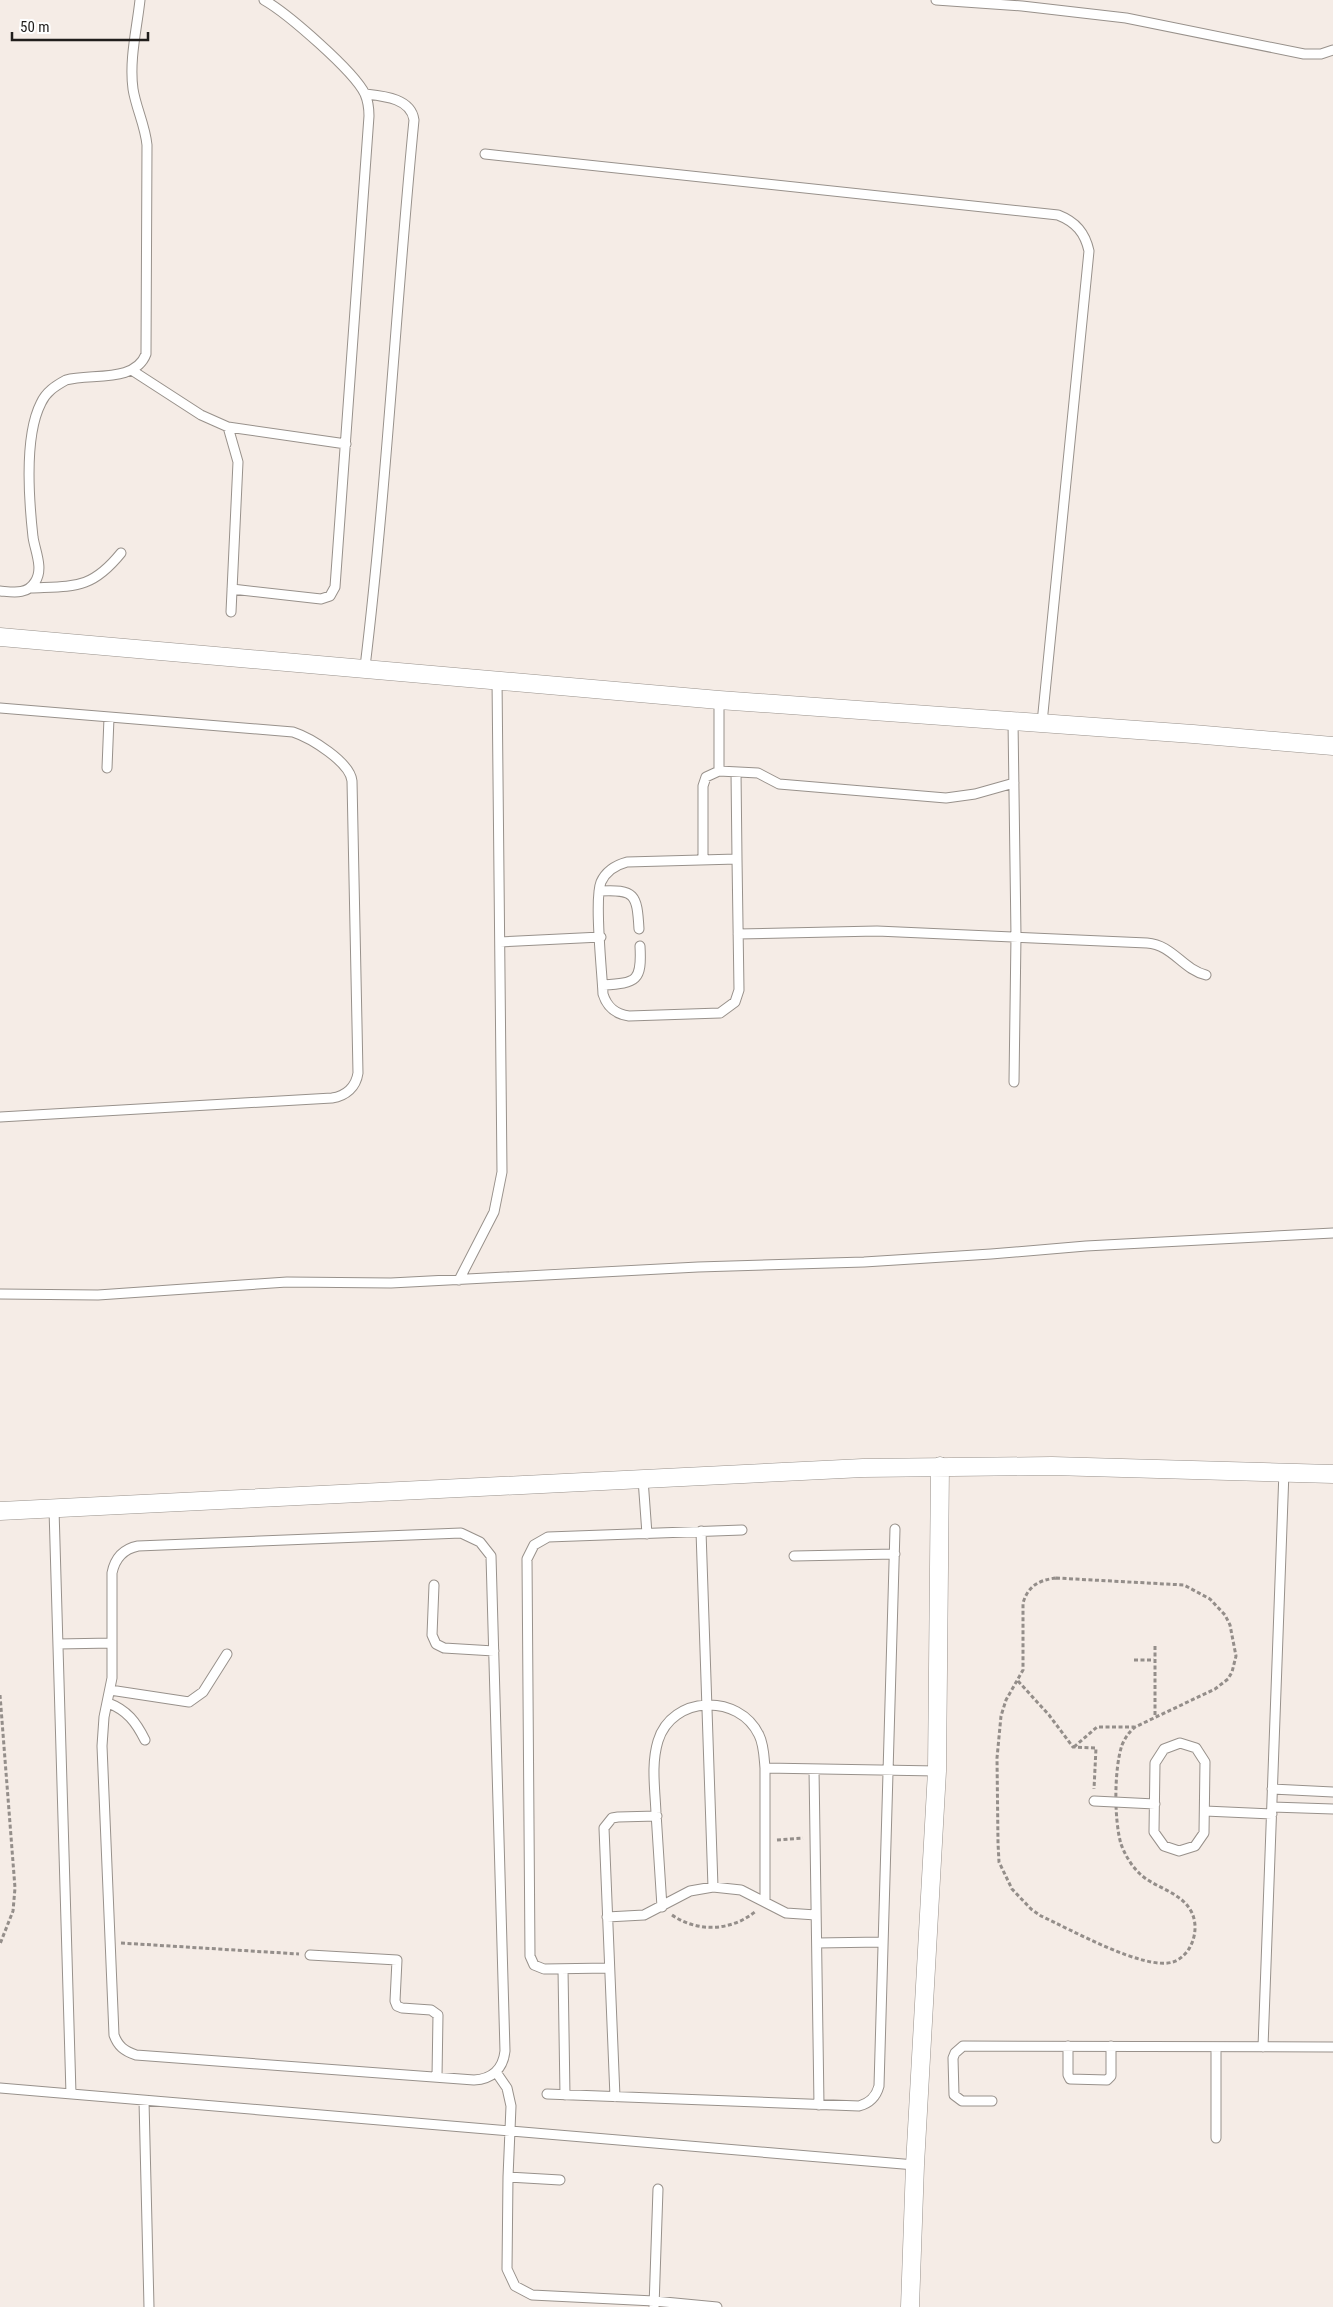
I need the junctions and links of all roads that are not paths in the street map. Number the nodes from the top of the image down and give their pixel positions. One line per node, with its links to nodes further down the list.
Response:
1 (140, 0): 7 (lane)
2 (264, 0): 5 (lane)
3 (936, 0): 4 (lane)
4 (1333, 50)
5 (365, 94): 9 (lane); 16 (lane)
6 (485, 154): 22 (lane)
7 (133, 370): 8 (lane); 11 (lane)
8 (228, 427): 9 (lane); 12 (lane)
9 (346, 444): 12 (lane)
10 (121, 553): 11 (lane)
11 (30, 588): 13 (lane)
12 (232, 589): 14 (lane)
13 (0, 591)
14 (231, 612)
15 (0, 637): 16 (street)
16 (365, 667): 17 (street)
17 (496, 679): 18 (street); 35 (lane)
18 (719, 700): 21 (street); 25 (lane)
19 (0, 708): 20 (lane)
20 (109, 718): 24 (lane); 40 (lane)
21 (1013, 721): 22 (street); 27 (lane)
22 (1042, 723): 23 (street)
23 (1333, 746)
24 (107, 768)
25 (719, 771): 26 (lane); 29 (lane)
26 (736, 772): 27 (lane); 28 (lane)
27 (1014, 784): 33 (lane)
28 (737, 859): 29 (lane); 32 (lane)
29 (703, 860): 30 (lane)
30 (599, 890): 31 (lane); 34 (lane)
31 (639, 929)
32 (738, 934): 33 (lane); 38 (lane)
33 (1016, 936): 37 (lane); 39 (lane)
34 (600, 937): 35 (lane); 38 (lane)
35 (500, 942): 42 (lane)
36 (640, 946): 38 (lane)
37 (1206, 976)
38 (603, 985)
39 (1014, 1082)
40 (0, 1117)
41 (1333, 1233): 42 (lane)
42 (459, 1280): 43 (lane)
43 (0, 1294)
44 (940, 1466): 45 (street); 47 (street); 68 (street)
45 (1284, 1472): 46 (street); 69 (lane)
46 (1333, 1474)
47 (643, 1479): 48 (street); 53 (lane)
48 (54, 1509): 49 (street); 58 (lane)
49 (0, 1511)
50 (896, 1529): 54 (lane)
51 (742, 1530): 52 (lane)
52 (701, 1531): 53 (lane); 63 (lane)
53 (647, 1534): 85 (lane)
54 (895, 1554): 55 (lane); 67 (lane)
55 (794, 1556)
56 (434, 1585): 59 (lane)
57 (112, 1643): 58 (lane); 59 (lane); 61 (lane)
58 (58, 1644): 95 (lane)
59 (494, 1651): 92 (lane)
60 (227, 1654): 61 (lane)
61 (110, 1690): 62 (lane)
62 (108, 1703): 64 (lane); 93 (lane)
63 (707, 1704): 65 (lane); 76 (lane); 77 (lane)
64 (144, 1740)
65 (765, 1768): 66 (lane); 78 (lane)
66 (814, 1769): 67 (lane); 80 (lane)
67 (887, 1770): 68 (lane); 82 (lane)
68 (937, 1771): 104 (street)
69 (1272, 1789): 70 (lane); 74 (lane)
70 (1333, 1792)
71 (1094, 1800): 72 (lane)
72 (1155, 1804): 75 (lane); 75 (lane)
73 (1333, 1809): 74 (lane)
74 (1272, 1810): 75 (lane); 90 (lane)
75 (1205, 1811)
76 (657, 1816): 79 (lane); 81 (lane)
77 (713, 1887): 78 (lane); 79 (lane)
78 (765, 1902): 80 (lane)
79 (662, 1907): 81 (lane)
80 (816, 1915): 83 (lane)
81 (607, 1917): 86 (lane)
82 (882, 1942): 83 (lane); 101 (lane)
83 (817, 1943): 101 (lane)
84 (310, 1955): 93 (lane)
85 (563, 1968): 86 (lane); 97 (lane)
86 (609, 1968): 98 (lane)
87 (1068, 2046): 88 (lane); 88 (lane); 100 (lane)
88 (1111, 2046): 89 (lane)
89 (1216, 2047): 90 (lane); 103 (lane)
90 (1264, 2047): 91 (lane)
91 (1333, 2048)
92 (496, 2072): 93 (lane); 102 (lane)
93 (437, 2077)
94 (0, 2088): 95 (lane)
95 (71, 2094): 99 (lane)
96 (547, 2094): 97 (lane)
97 (566, 2095): 98 (lane)
98 (615, 2097): 101 (lane)
99 (144, 2101): 102 (lane); 109 (lane)
100 (992, 2101)
101 (819, 2105)
102 (510, 2130): 104 (lane); 105 (lane)
103 (1216, 2138)
104 (915, 2165): 111 (street)
105 (508, 2177): 106 (lane); 108 (lane)
106 (560, 2180)
107 (658, 2189): 108 (lane)
108 (654, 2304): 110 (lane)
109 (150, 2307)
110 (717, 2307)
111 (910, 2307)

